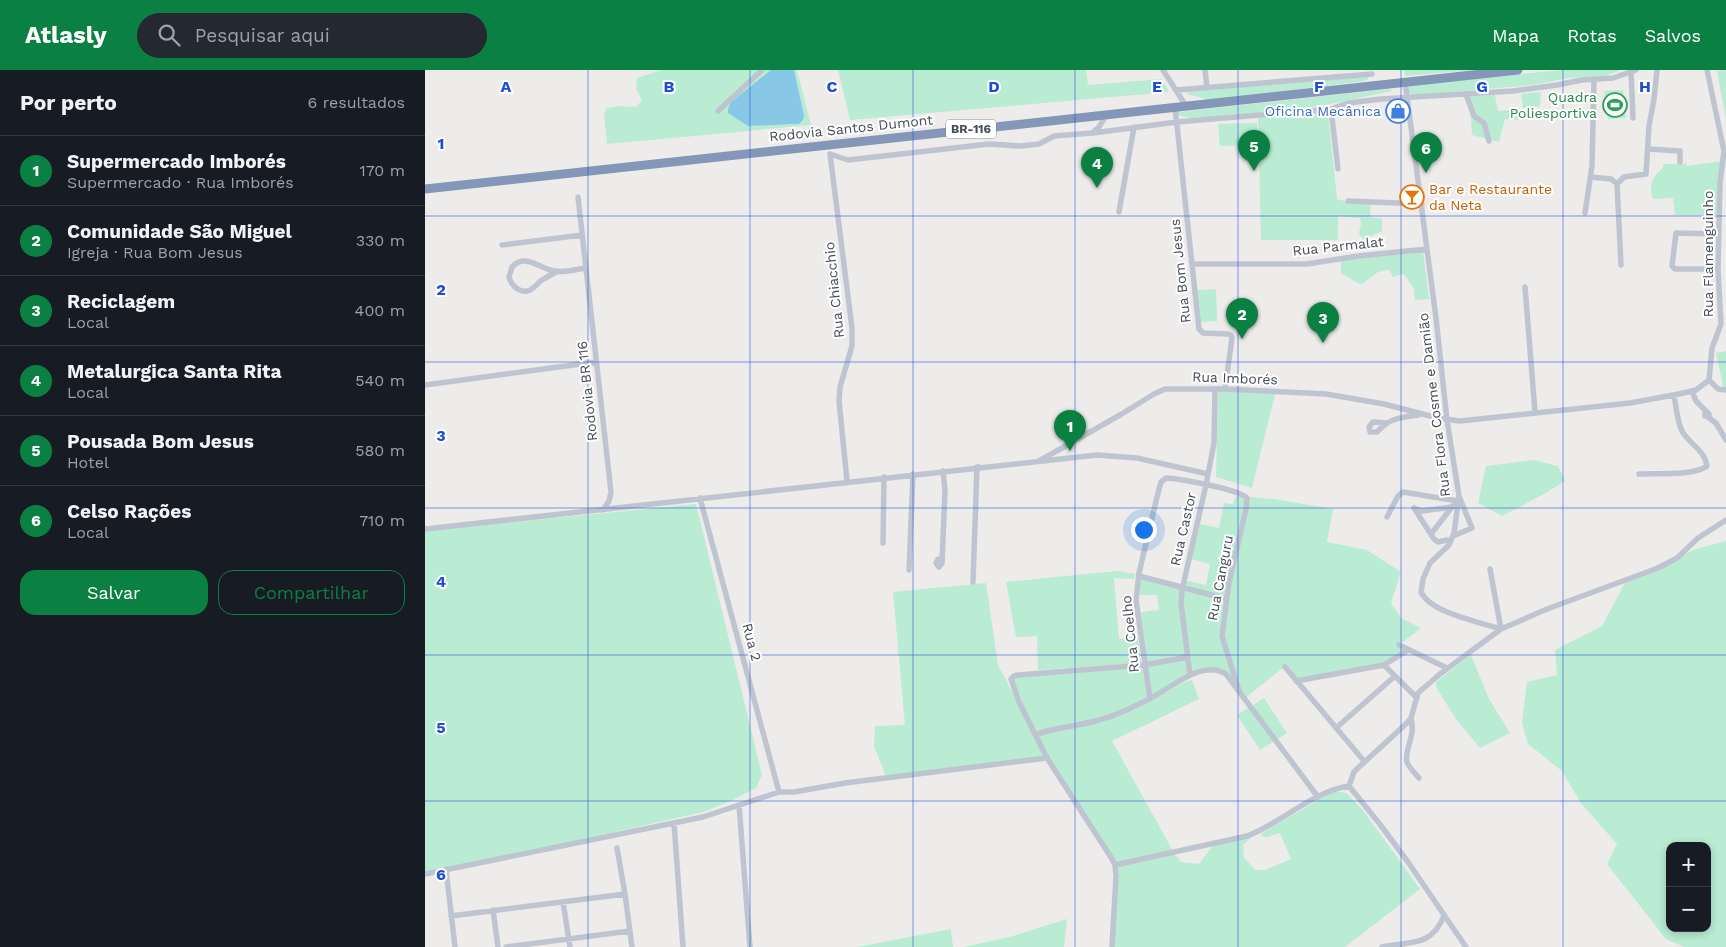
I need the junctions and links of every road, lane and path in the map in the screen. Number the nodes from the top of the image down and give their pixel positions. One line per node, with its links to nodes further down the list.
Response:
1 (763, 70): 19 (street)
2 (1163, 70): 13 (street)
3 (1205, 70): 12 (street)
4 (1518, 70): 10 (highway, Rodovia Santos Dumont / BR-116)
5 (1657, 70): 26 (street)
6 (1707, 70): 27 (street, Rua Flamenguinho)
7 (1634, 71): 9 (street); 21 (street)
8 (1372, 72): 11 (street); 12 (street)
9 (1594, 80): 14 (street); 30 (street)
10 (1405, 82): 11 (highway, Rodovia Santos Dumont / BR-116); 15 (street, Rua Flora Cosme e Damião)
11 (1376, 85): 17 (highway, Rodovia Santos Dumont / BR-116)
12 (1207, 88): 13 (street)
13 (1176, 90): 17 (street)
14 (1466, 94): 15 (street); 25 (street)
15 (1407, 97): 18 (street); 35 (street, Rua Flora Cosme e Damião)
16 (1175, 106): 17 (highway, Rodovia Santos Dumont / BR-116); 20 (highway, Rodovia Santos Dumont / BR-116); 22 (street, Rua Bom Jesus)
17 (1187, 106)
18 (1331, 109): 22 (street); 29 (street)
19 (718, 111)
20 (1107, 114): 24 (street); 32 (highway, Rodovia Santos Dumont / BR-116)
21 (1633, 118)
22 (1177, 122): 23 (street); 42 (street, Rua Bom Jesus)
23 (1134, 127): 24 (street); 36 (street)
24 (1092, 133): 68 (street, Rua Chiacchio)
25 (1489, 140)
26 (1648, 149): 28 (street); 31 (street)
27 (1725, 151): 38 (street, Rua Flamenguinho)
28 (1680, 162)
29 (1338, 169)
30 (1591, 177): 31 (street); 37 (street)
31 (1617, 184): 43 (street)
32 (425, 189)
33 (578, 197): 39 (street, Rodovia BR 116)
34 (1348, 201): 35 (street)
35 (1422, 204): 41 (street, Rua Flora Cosme e Damião)
36 (1119, 212)
37 (1585, 213)
38 (1719, 234): 45 (street, Rua Flamenguinho); 45 (street)
39 (582, 235): 40 (street); 44 (street, Rodovia BR 116)
40 (502, 245)
41 (1427, 249): 42 (street, Rua Parmalat); 58 (street, Rua Flora Cosme e Damião)
42 (1192, 264): 52 (street, Rua Bom Jesus)
43 (1621, 265)
44 (586, 268): 46 (street); 48 (street, Rodovia BR 116)
45 (1718, 268): 49 (street, Rua Flamenguinho)
46 (556, 272): 46 (street)
47 (1525, 288): 56 (street)
48 (597, 362): 50 (street); 73 (street, Rodovia BR 116)
49 (1709, 380): 53 (street); 54 (street)
50 (425, 384)
51 (1215, 389): 52 (street, Rua Imborés); 61 (street, Rua Imborés); 65 (street, Rua Castor)
52 (1225, 389): 57 (street, Rua Imborés)
53 (1692, 390): 55 (street); 60 (street)
54 (1726, 390)
55 (1674, 395): 56 (street); 66 (street)
56 (1535, 412): 58 (street)
57 (1423, 414): 58 (street, Rua Imborés); 59 (street)
58 (1447, 420): 71 (street, Rua Flora Cosme e Damião)
59 (1386, 423)
60 (1726, 440)
61 (1039, 461): 62 (street); 65 (street)
62 (979, 467): 63 (street); 84 (street)
63 (943, 471): 64 (street); 80 (street)
64 (913, 474): 67 (street); 82 (street)
65 (1208, 474): 69 (street, Rua Castor)
66 (1639, 474)
67 (885, 477): 68 (street); 79 (street)
68 (847, 481): 70 (street)
69 (1206, 485): 83 (street, Rua Coelho); 85 (street, Rua Castor); 86 (street, Rua Canguru)
70 (701, 498): 73 (street); 108 (street, Rua 2)
71 (1459, 498): 72 (street); 74 (street); 78 (street, Rua Flora Cosme e Damião); 78 (street)
72 (1452, 507): 77 (street); 77 (street)
73 (603, 510): 76 (street)
74 (1387, 517)
75 (1726, 520): 87 (street)
76 (425, 530)
77 (1431, 534): 78 (street)
78 (1450, 538): 87 (street, Rua Flora Cosme e Damião)
79 (883, 543)
80 (941, 559)
81 (1490, 569): 87 (street)
82 (909, 570)
83 (1139, 576): 85 (street); 91 (street, Rua Coelho)
84 (973, 582)
85 (1182, 587): 86 (street); 90 (street, Rua Castor)
86 (1227, 599): 98 (street, Rua Canguru)
87 (1501, 629): 94 (street)
88 (1399, 646): 89 (street)
89 (1408, 650): 92 (street); 94 (street)
90 (1188, 657): 91 (street); 95 (street, Rua Castor)
91 (1144, 665): 100 (street, Rua Coelho); 103 (street)
92 (1384, 666): 96 (street); 97 (street)
93 (1285, 667): 97 (street)
94 (1447, 668): 99 (street)
95 (1191, 675): 98 (street); 100 (street)
96 (1395, 676): 99 (street); 102 (street)
97 (1296, 681): 102 (street)
98 (1239, 691): 109 (street)
99 (1417, 698): 101 (street)
100 (1150, 699): 103 (street)
101 (1411, 718): 105 (street); 106 (street)
102 (1336, 728): 105 (street)
103 (1035, 735): 104 (street)
104 (1047, 758): 108 (street); 113 (street)
105 (1364, 761): 107 (street)
106 (1419, 778)
107 (1349, 786): 109 (street); 120 (street)
108 (779, 792): 110 (street)
109 (1318, 797): 113 (street)
110 (739, 805): 111 (street); 129 (street)
111 (674, 823): 114 (street); 128 (street)
112 (617, 848): 116 (street)
113 (1115, 865): 130 (street)
114 (446, 869): 115 (street); 119 (street)
115 (425, 874)
116 (625, 894): 117 (street); 121 (street)
117 (563, 902): 118 (street); 122 (street)
118 (493, 910): 119 (street); 124 (street)
119 (451, 916): 123 (street)
120 (1444, 916): 131 (street); 132 (street)
121 (630, 931): 122 (street); 127 (street)
122 (568, 939): 125 (street); 126 (street)
123 (455, 947)
124 (498, 947)
125 (506, 947)
126 (569, 947)
127 (632, 947)
128 (683, 947)
129 (750, 947)
130 (1113, 947)
131 (1382, 947)
132 (1466, 947)

